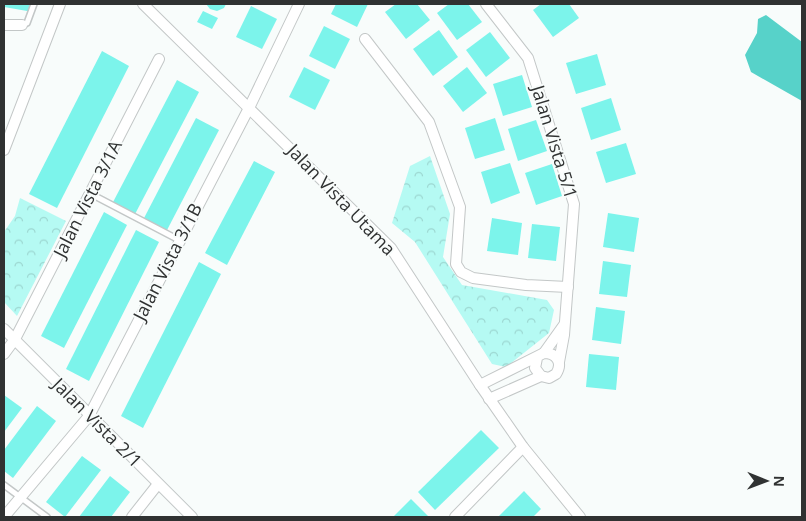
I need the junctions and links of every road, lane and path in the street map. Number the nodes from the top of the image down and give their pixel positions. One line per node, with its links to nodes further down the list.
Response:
1 (34, 4): 7 (lane)
2 (60, 4): 11 (street)
3 (143, 4): 10 (street, Jalan Vista Utama)
4 (299, 4): 10 (street, Jalan Vista 3/1B)
5 (486, 4): 14 (street, Jalan Vista 5/1)
6 (4, 25): 7 (street)
7 (22, 25)
8 (365, 39): 14 (street)
9 (159, 58): 12 (street, Jalan Vista 3/1A)
10 (249, 108): 13 (street, Jalan Vista 3/1B); 22 (street, Jalan Vista Utama)
11 (4, 150)
12 (91, 194): 13 (lane); 17 (street, Jalan Vista 3/1A)
13 (180, 240): 24 (street, Jalan Vista 3/1B)
14 (568, 288): 15 (street, Jalan Vista 5/1)
15 (564, 325): 19 (street, Jalan Vista 5/1); 20 (street, Jalan Vista 5/1)
16 (4, 329): 17 (street, Jalan Vista 2/1)
17 (15, 339): 18 (street, Jalan Vista 3/1A); 24 (street, Jalan Vista 2/1)
18 (4, 354)
19 (540, 356): 20 (street); 21 (street); 22 (street)
20 (559, 362): 21 (street)
21 (541, 376): 23 (street)
22 (480, 385): 23 (street, Jalan Vista Utama)
23 (489, 399): 25 (street, Jalan Vista Utama)
24 (89, 416): 26 (street, Jalan Vista 2/1); 28 (street, Jalan Vista 3/1B)
25 (523, 447): 33 (street); 34 (street, Jalan Vista Utama)
26 (158, 484): 31 (street); 32 (street, Jalan Vista 2/1)
27 (4, 486): 28 (lane)
28 (19, 497): 29 (street, Jalan Vista 3/1B); 30 (lane)
29 (4, 517)
30 (47, 517)
31 (132, 517)
32 (192, 517)
33 (455, 517)
34 (580, 517)

